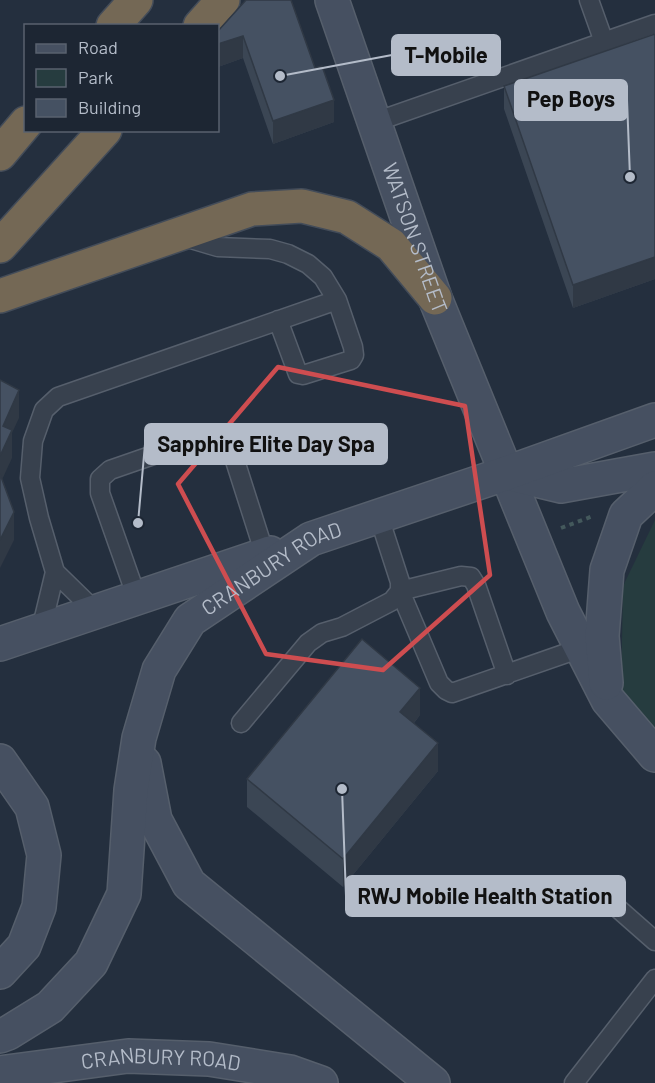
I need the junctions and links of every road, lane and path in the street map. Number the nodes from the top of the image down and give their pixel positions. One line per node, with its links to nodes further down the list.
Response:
1 (136, 0): 5 (highway)
2 (223, 0): 6 (highway)
3 (332, 0): 9 (main road, WATSON STREET)
4 (589, 0): 8 (lane)
5 (115, 24)
6 (202, 24)
7 (655, 24): 8 (lane)
8 (603, 42): 9 (lane)
9 (375, 122): 16 (main road, WATSON STREET)
10 (24, 125): 12 (highway)
11 (103, 132): 14 (highway)
12 (0, 154)
13 (177, 234): 15 (highway); 16 (highway); 17 (lane)
14 (0, 246)
15 (0, 296)
16 (435, 298): 21 (main road, WATSON STREET)
17 (337, 300): 18 (lane); 18 (lane)
18 (278, 320): 27 (lane)
19 (655, 420): 21 (main road, CRANBURY ROAD)
20 (655, 469): 21 (main road)
21 (507, 473): 24 (main road, CRANBURY ROAD); 33 (main road)
22 (655, 488): 35 (main road)
23 (602, 512): 25 (path)
24 (379, 517): 26 (main road, CRANBURY ROAD); 28 (lane)
25 (552, 531)
26 (267, 561): 29 (main road); 29 (lane); 37 (main road, CRANBURY ROAD)
27 (55, 572): 30 (lane); 31 (lane)
28 (400, 591): 34 (lane); 34 (lane); 36 (lane)
29 (137, 598): 30 (main road)
30 (96, 612): 31 (main road)
31 (41, 630): 32 (main road)
32 (0, 644)
33 (581, 648): 34 (lane); 35 (main road)
34 (507, 675)
35 (608, 700): 38 (main road)
36 (241, 723)
37 (139, 738): 44 (main road, CRANBURY ROAD); 47 (main road)
38 (655, 756)
39 (0, 760): 42 (main road)
40 (604, 897): 41 (lane)
41 (655, 941)
42 (0, 972)
43 (655, 980): 48 (lane)
44 (0, 1036)
45 (0, 1073): 46 (main road, CRANBURY ROAD)
46 (321, 1083)
47 (433, 1083)
48 (574, 1083)

